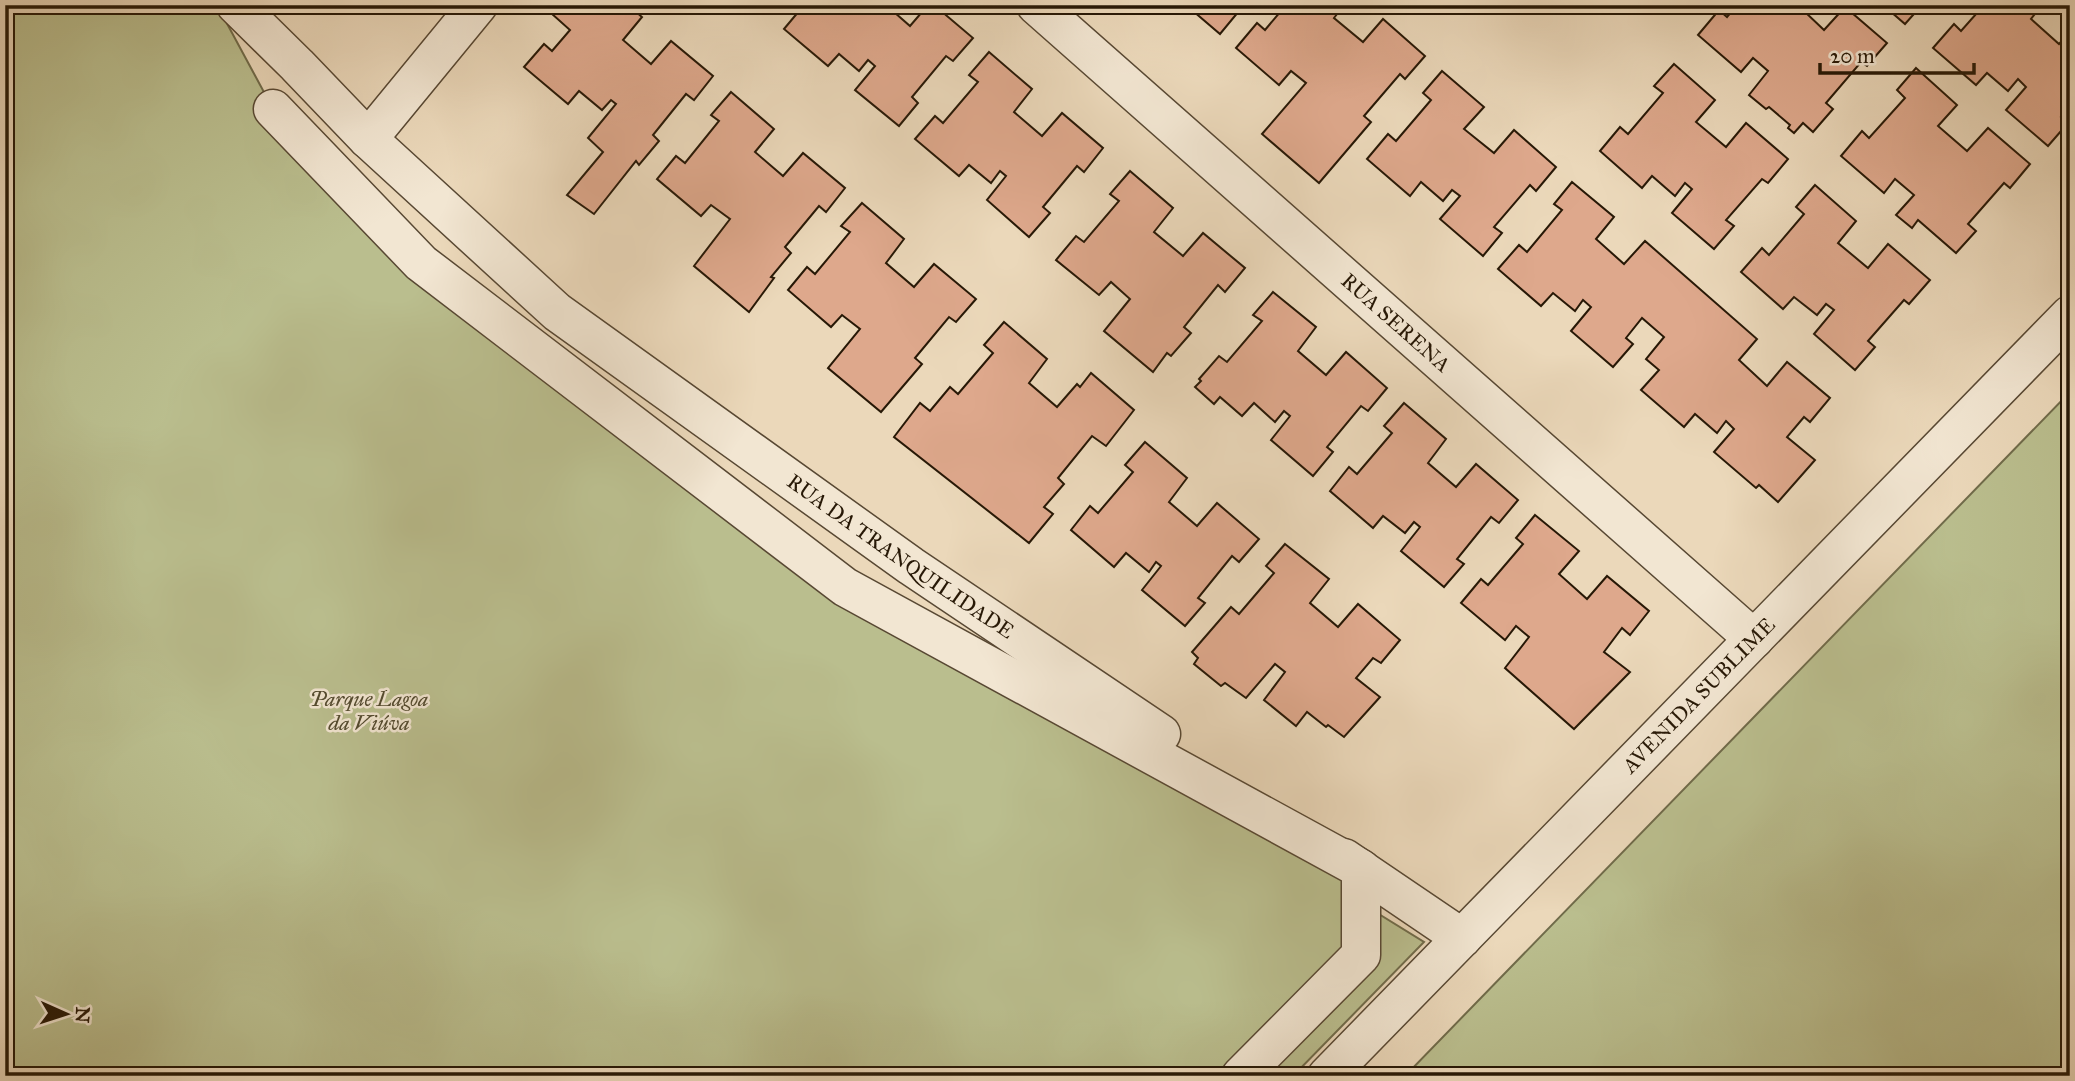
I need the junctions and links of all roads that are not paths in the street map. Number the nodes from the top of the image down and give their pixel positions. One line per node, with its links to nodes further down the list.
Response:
1 (236, 5): 5 (street, RUA DA TRANQUILIDADE)
2 (478, 5): 5 (street)
3 (1036, 5): 7 (street, RUA SERENA)
4 (273, 109): 8 (street)
5 (368, 139): 8 (street, RUA DA TRANQUILIDADE)
6 (2070, 314): 7 (street, AVENIDA SUBLIME)
7 (1754, 639): 9 (street, AVENIDA SUBLIME)
8 (1360, 869): 9 (street, RUA DA TRANQUILIDADE); 10 (street)
9 (1462, 938): 11 (street, AVENIDA SUBLIME)
10 (1241, 1076)
11 (1327, 1076)

